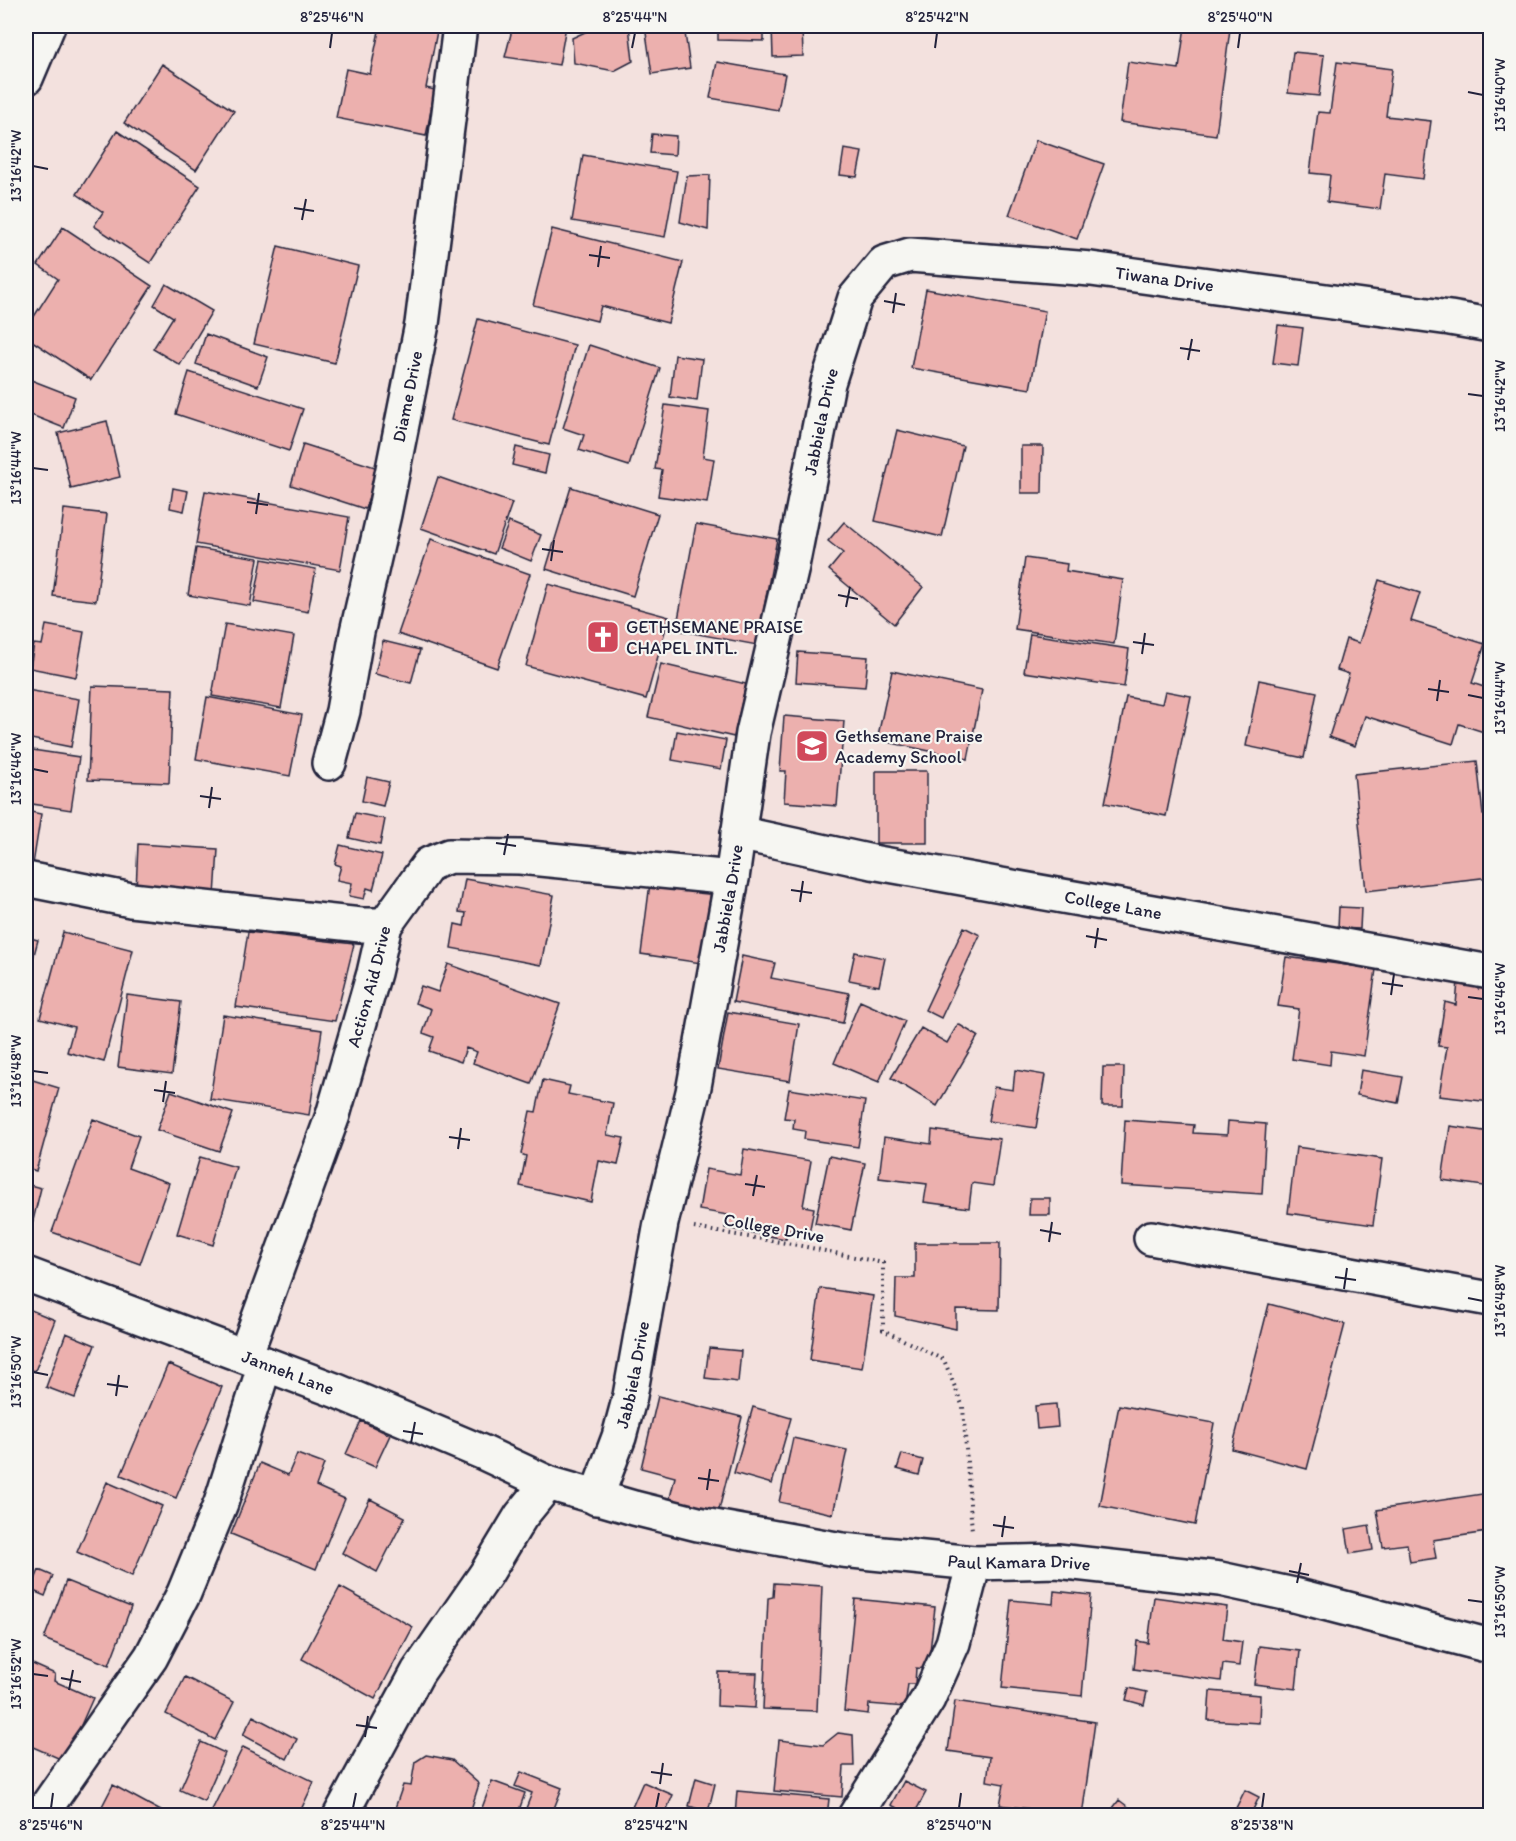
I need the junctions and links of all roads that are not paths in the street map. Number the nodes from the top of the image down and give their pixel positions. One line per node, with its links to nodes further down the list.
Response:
1 (48, 26): 3 (street)
2 (460, 26): 6 (street, Diame Drive)
3 (26, 78)
4 (855, 298): 5 (street, Tiwana Drive); 7 (street, Jabbiela Drive)
5 (1491, 326)
6 (329, 764)
7 (738, 833): 8 (street, Jabbiela Drive); 11 (street, College Lane)
8 (732, 878): 10 (street); 17 (street, Jabbiela Drive)
9 (26, 879): 10 (street, Action Aid Drive)
10 (385, 925): 15 (street, Action Aid Drive)
11 (1491, 972)
12 (1151, 1238): 14 (street)
13 (26, 1274): 15 (street, Janneh Lane)
14 (1491, 1299)
15 (255, 1360): 16 (street, Janneh Lane); 20 (street, Action Aid Drive)
16 (548, 1483): 17 (street, Paul Kamara Drive); 21 (street)
17 (596, 1498): 18 (street, Paul Kamara Drive)
18 (974, 1563): 19 (street, Paul Kamara Drive); 22 (street)
19 (1491, 1646)
20 (40, 1815)
21 (340, 1815)
22 (855, 1815)

